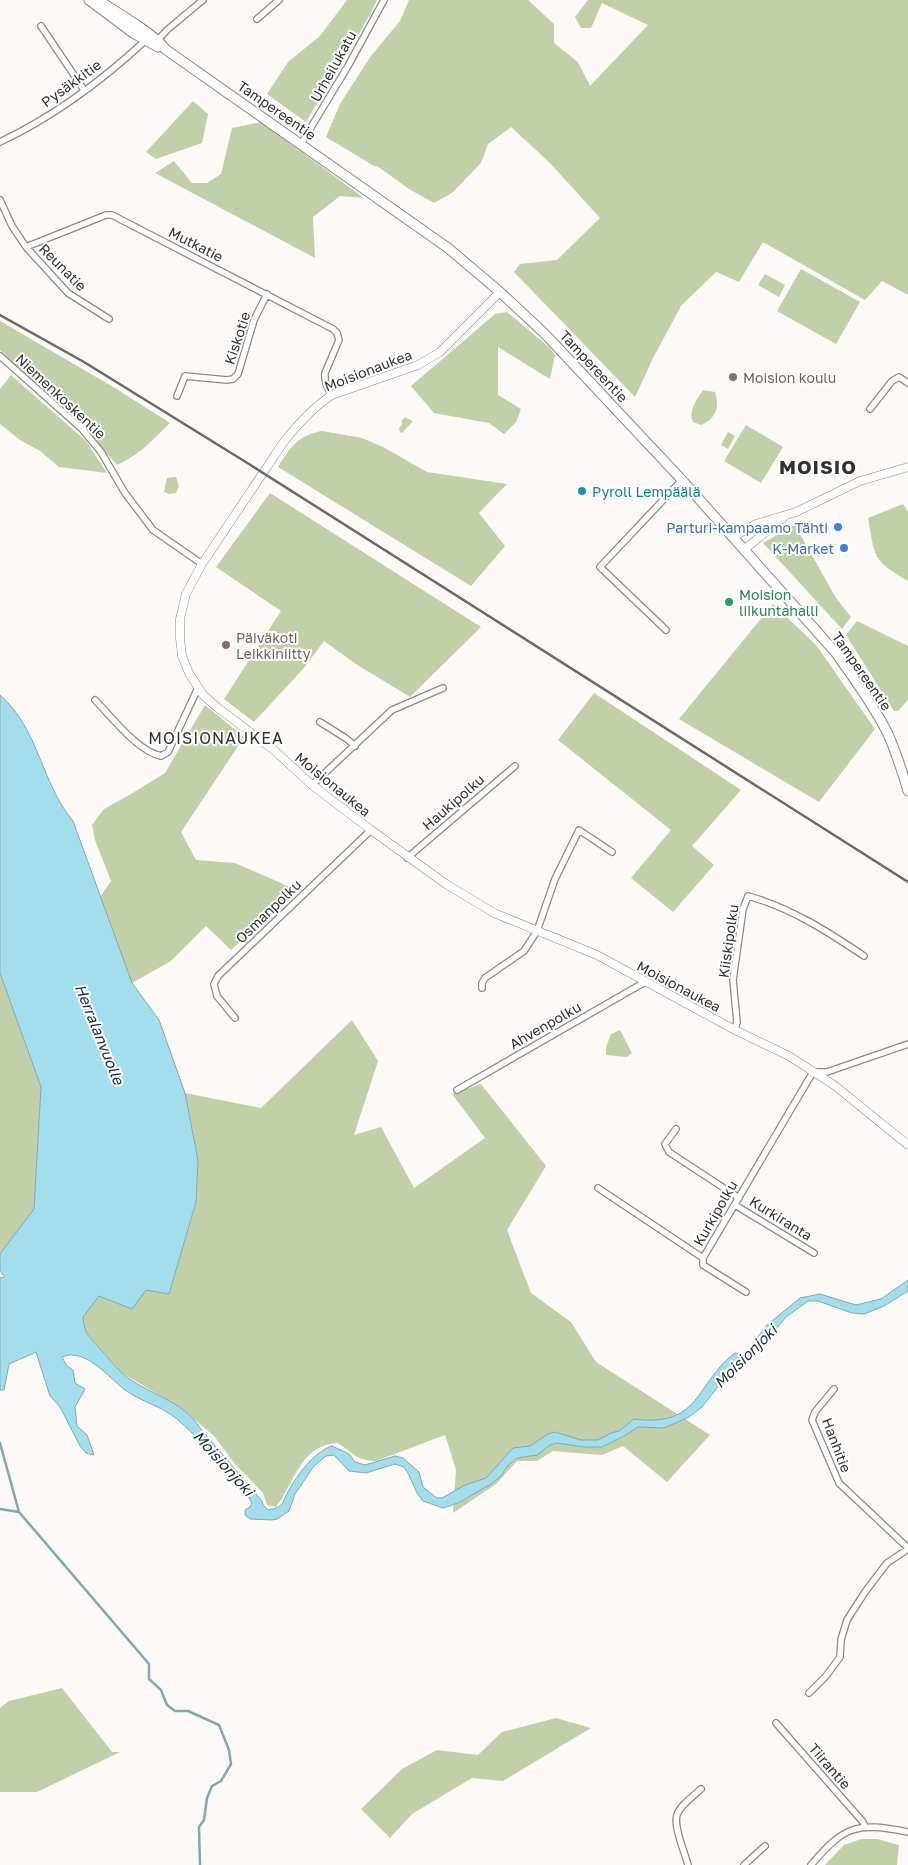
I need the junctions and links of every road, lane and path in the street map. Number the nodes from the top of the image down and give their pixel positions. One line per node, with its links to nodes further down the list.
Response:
1 (89, 0): 8 (main road, Tampereentie)
2 (98, 0): 8 (main road, Tampereentie)
3 (203, 0): 8 (street, Pysäkkitie)
4 (279, 0): 6 (street)
5 (384, 0): 11 (street, Urheilukatu)
6 (256, 19)
7 (41, 26): 9 (street)
8 (151, 39): 9 (street, Pysäkkitie); 11 (main road, Tampereentie)
9 (84, 90): 10 (street, Pysäkkitie)
10 (0, 142)
11 (301, 144): 14 (main road, Tampereentie)
12 (0, 200): 13 (street)
13 (26, 247): 15 (street, Mutkatie); 16 (street, Reunatie)
14 (500, 292): 19 (street, Moisionaukea); 23 (main road, Tampereentie)
15 (267, 294): 19 (street, Mutkatie); 20 (street, Kiskotie)
16 (110, 319)
17 (0, 356): 27 (street, Niemenkoskentie)
18 (908, 383): 21 (street)
19 (332, 395): 27 (street, Moisionaukea)
20 (177, 396)
21 (870, 409)
22 (908, 467): 24 (street)
23 (682, 480): 25 (main road, Tampereentie); 28 (street)
24 (788, 515): 25 (street); 26 (street)
25 (733, 537): 26 (main road, Tampereentie)
26 (745, 549): 36 (main road, Tampereentie)
27 (202, 564): 29 (street, Moisionaukea)
28 (666, 630)
29 (198, 688): 31 (street); 35 (street, Moisionaukea)
30 (443, 688): 33 (street)
31 (95, 700)
32 (320, 722): 33 (street)
33 (355, 746): 35 (street)
34 (515, 766): 39 (street, Haukipolku)
35 (312, 784): 37 (street, Moisionaukea)
36 (908, 791)
37 (371, 830): 39 (street, Moisionaukea); 44 (street, Osmanpolku)
38 (612, 852): 40 (street)
39 (407, 858): 40 (street, Moisionaukea)
40 (537, 931): 42 (street, Moisionaukea); 43 (street)
41 (864, 956): 45 (street, Kiiskipolku)
42 (645, 982): 45 (street, Moisionaukea); 48 (street, Ahvenpolku)
43 (482, 988)
44 (235, 1018)
45 (735, 1030): 47 (street, Moisionaukea)
46 (908, 1044): 47 (street)
47 (813, 1072): 50 (street, Moisionaukea); 52 (street, Kurkipolku)
48 (458, 1090)
49 (676, 1129): 52 (street)
50 (908, 1145)
51 (598, 1188): 55 (street, Kurkipolku)
52 (739, 1198): 53 (street, Kurkipolku)
53 (735, 1205): 54 (street, Kurkiranta); 55 (street, Kurkipolku)
54 (814, 1253)
55 (703, 1258): 56 (street)
56 (746, 1292)
57 (834, 1389): 58 (street, Hanhitie)
58 (908, 1548): 59 (street)
59 (809, 1693)
60 (776, 1723): 62 (street, Tiirantie)
61 (701, 1789): 65 (street)
62 (865, 1827): 63 (street); 67 (street)
63 (908, 1832)
64 (765, 1846): 66 (street)
65 (688, 1865)
66 (744, 1865)
67 (811, 1865)

